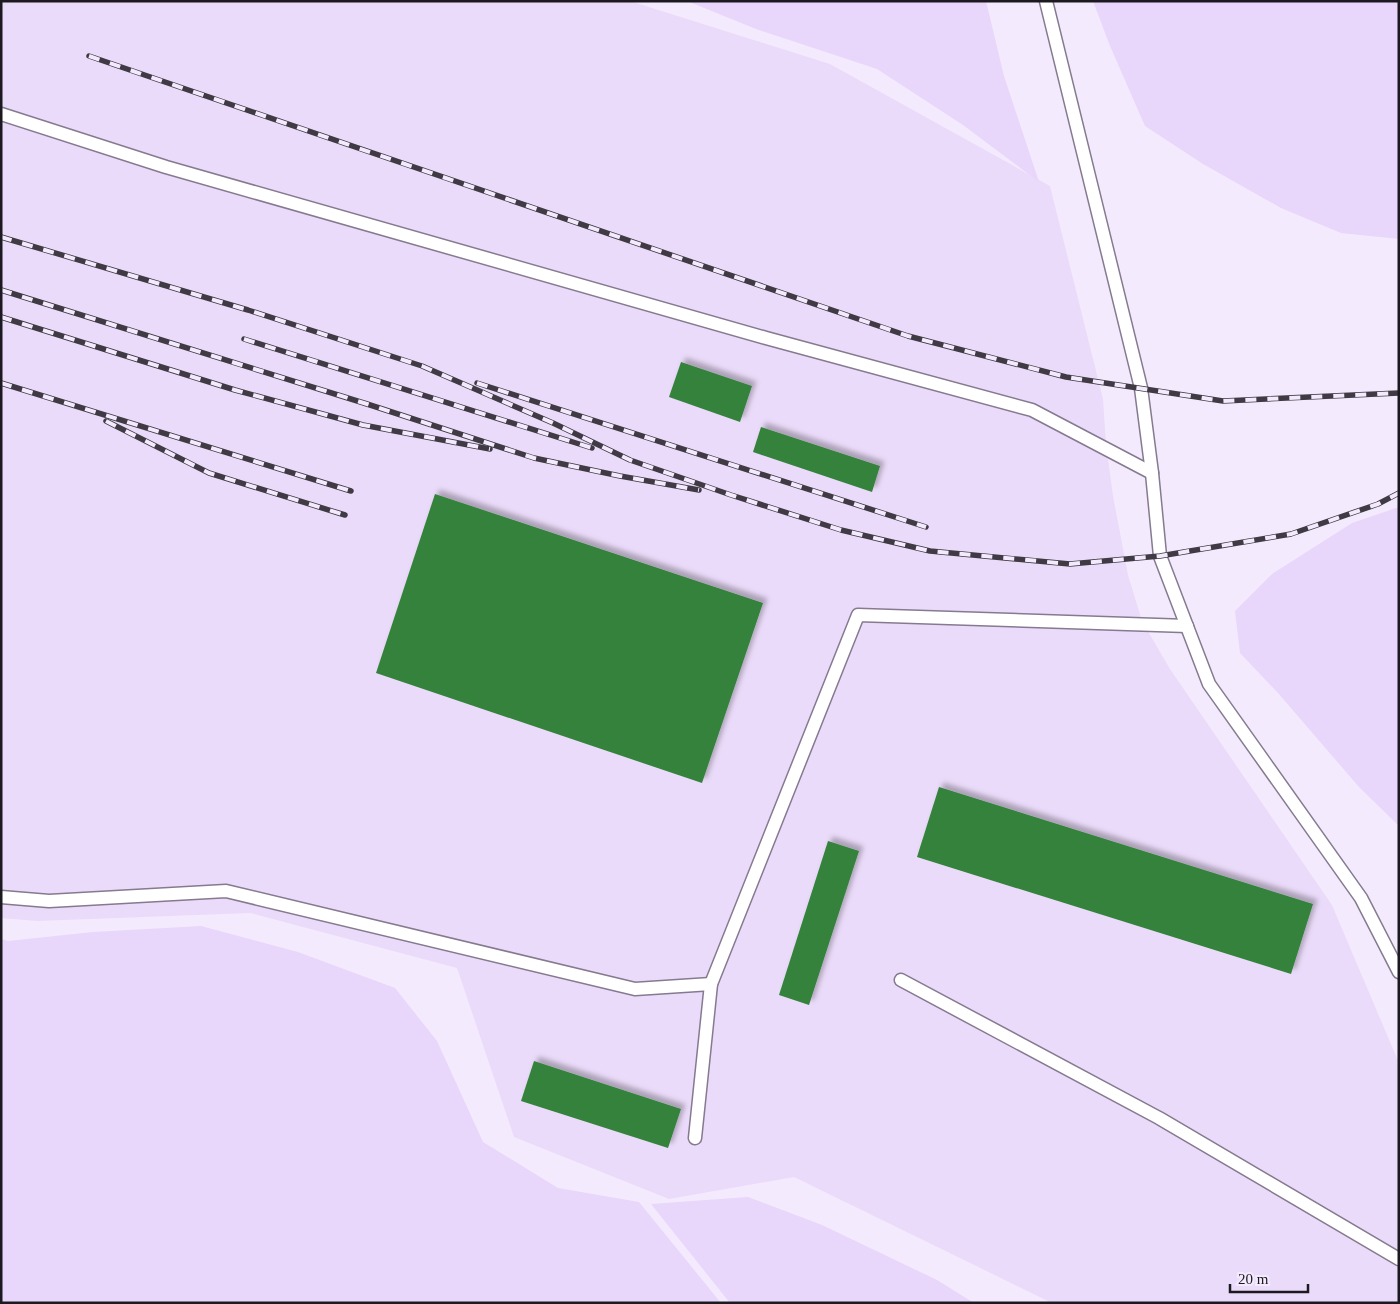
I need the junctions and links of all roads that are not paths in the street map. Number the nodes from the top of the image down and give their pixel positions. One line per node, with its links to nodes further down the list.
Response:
1 (1046, 1): 3 (lane)
2 (1, 114): 3 (lane)
3 (1152, 473): 4 (lane)
4 (1187, 626): 6 (lane); 8 (lane)
5 (1, 897): 8 (lane)
6 (1399, 972)
7 (901, 980): 10 (lane)
8 (711, 984): 9 (lane)
9 (695, 1138)
10 (1399, 1259)

